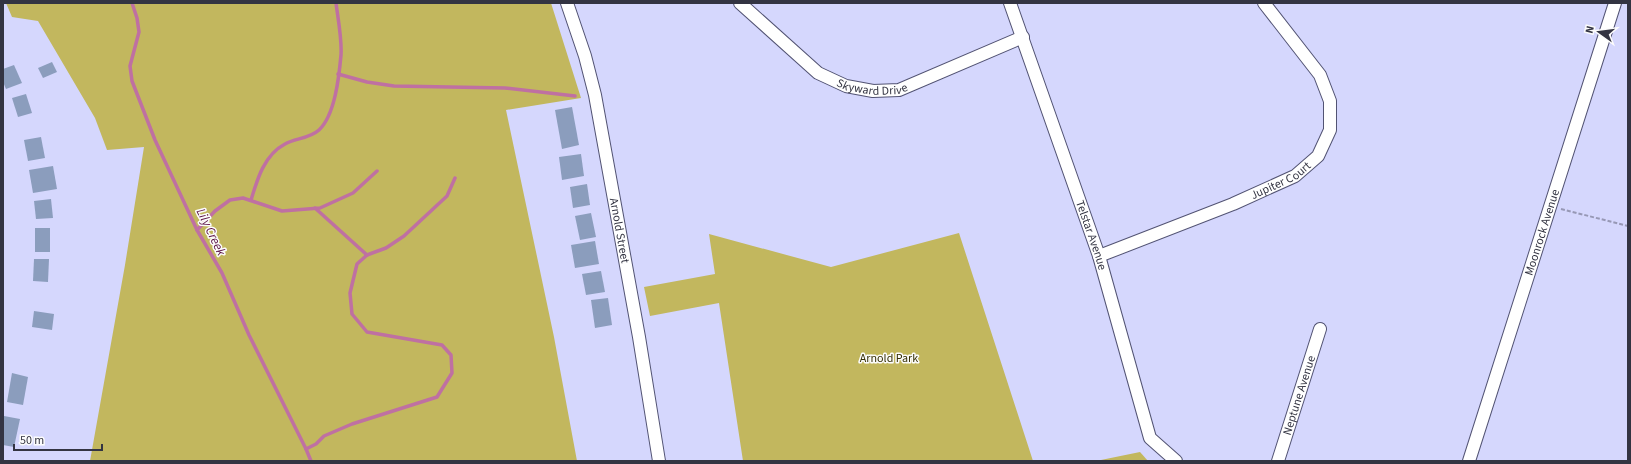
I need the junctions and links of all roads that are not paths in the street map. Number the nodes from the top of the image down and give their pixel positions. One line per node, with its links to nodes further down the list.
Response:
1 (567, 3): 9 (street, Arnold Street)
2 (740, 3): 6 (street, Skyward Drive)
3 (1010, 3): 6 (street, Telstar Avenue)
4 (1264, 3): 7 (street, Jupiter Court)
5 (1615, 3): 12 (street, Moonrock Avenue)
6 (1023, 37): 7 (street, Telstar Avenue)
7 (1099, 256): 10 (street, Telstar Avenue)
8 (1320, 329): 11 (street, Neptune Avenue)
9 (659, 461)
10 (1176, 461)
11 (1278, 461)
12 (1469, 461)

